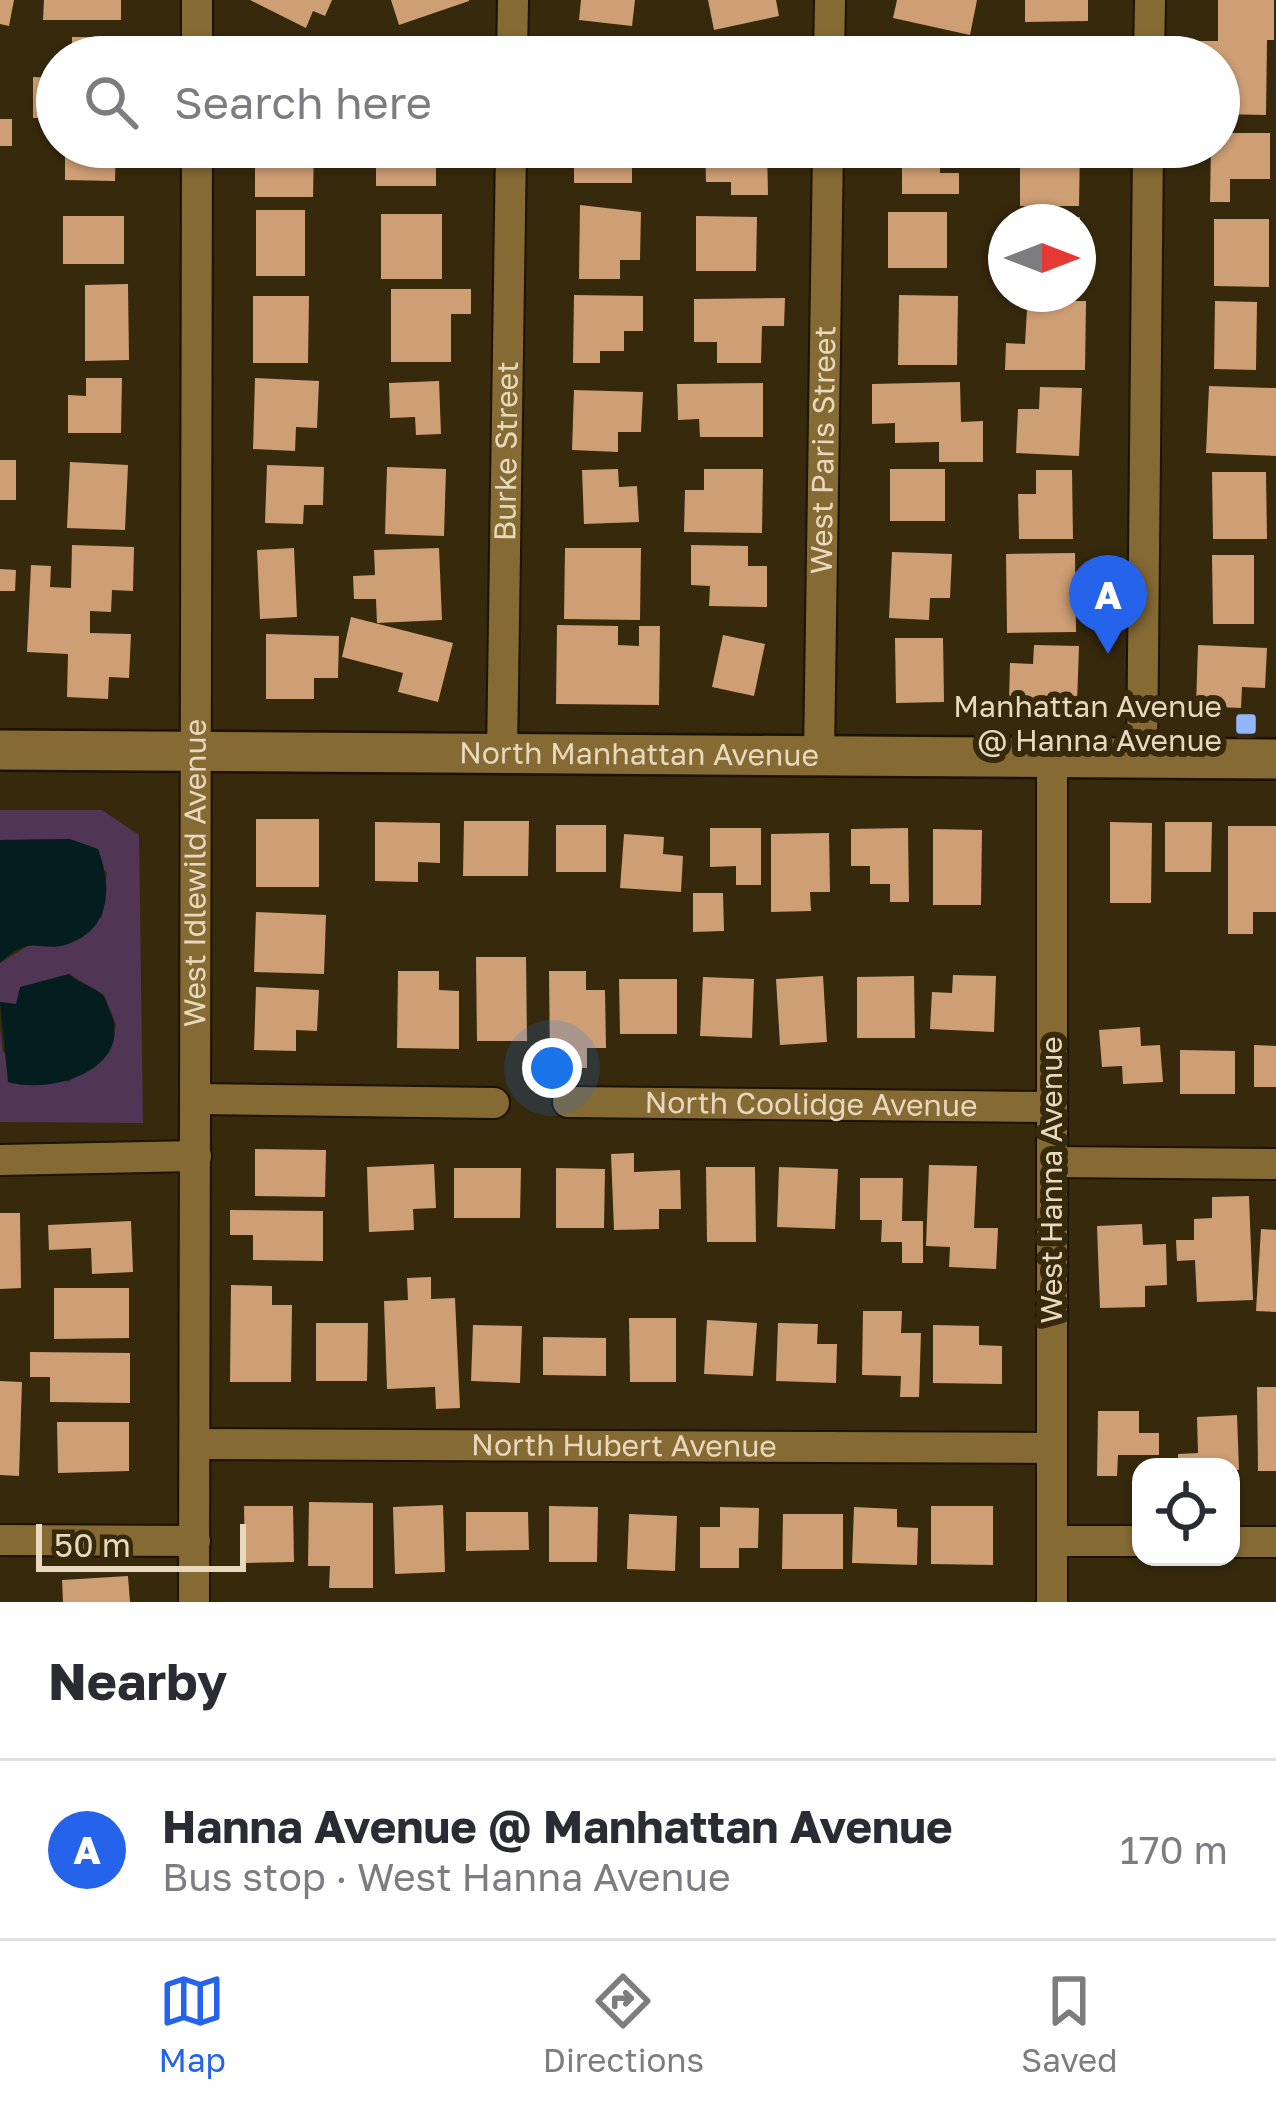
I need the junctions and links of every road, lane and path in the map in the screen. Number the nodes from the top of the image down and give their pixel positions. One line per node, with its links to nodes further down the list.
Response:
1 (197, 0): 5 (street)
2 (513, 0): 6 (street)
3 (830, 0): 7 (street)
4 (1150, 0): 8 (street)
5 (197, 36)
6 (512, 36)
7 (829, 36)
8 (1149, 36)
9 (197, 168): 14 (street, West Idlewild Avenue)
10 (511, 168): 15 (street, Burke Street)
11 (828, 168): 16 (street, West Paris Street)
12 (1148, 168): 18 (street)
13 (0, 750): 14 (street, North Manhattan Avenue)
14 (198, 752): 15 (street, North Manhattan Avenue); 20 (street, West Idlewild Avenue)
15 (502, 754): 16 (street, North Manhattan Avenue)
16 (819, 756): 17 (street, North Manhattan Avenue)
17 (1052, 757): 18 (street, North Manhattan Avenue); 23 (street, West Hanna Avenue)
18 (1142, 758): 19 (street, North Manhattan Avenue)
19 (1276, 759)
20 (196, 1099): 22 (street); 24 (street, West Idlewild Avenue)
21 (568, 1102): 23 (street, North Coolidge Avenue)
22 (494, 1103)
23 (1052, 1107): 26 (street, West Hanna Avenue)
24 (196, 1156): 25 (street); 28 (street, West Idlewild Avenue)
25 (0, 1160)
26 (1052, 1162): 27 (street); 29 (street, West Hanna Avenue)
27 (1276, 1164)
28 (195, 1444): 29 (street, North Hubert Avenue); 31 (street, West Idlewild Avenue)
29 (1052, 1448): 32 (street, West Hanna Avenue)
30 (0, 1540): 31 (street)
31 (195, 1541): 36 (street, West Idlewild Avenue)
32 (1052, 1541): 33 (street); 37 (street, West Hanna Avenue)
33 (1132, 1541)
34 (1240, 1542): 35 (street)
35 (1276, 1542)
36 (194, 1602)
37 (1052, 1602)

